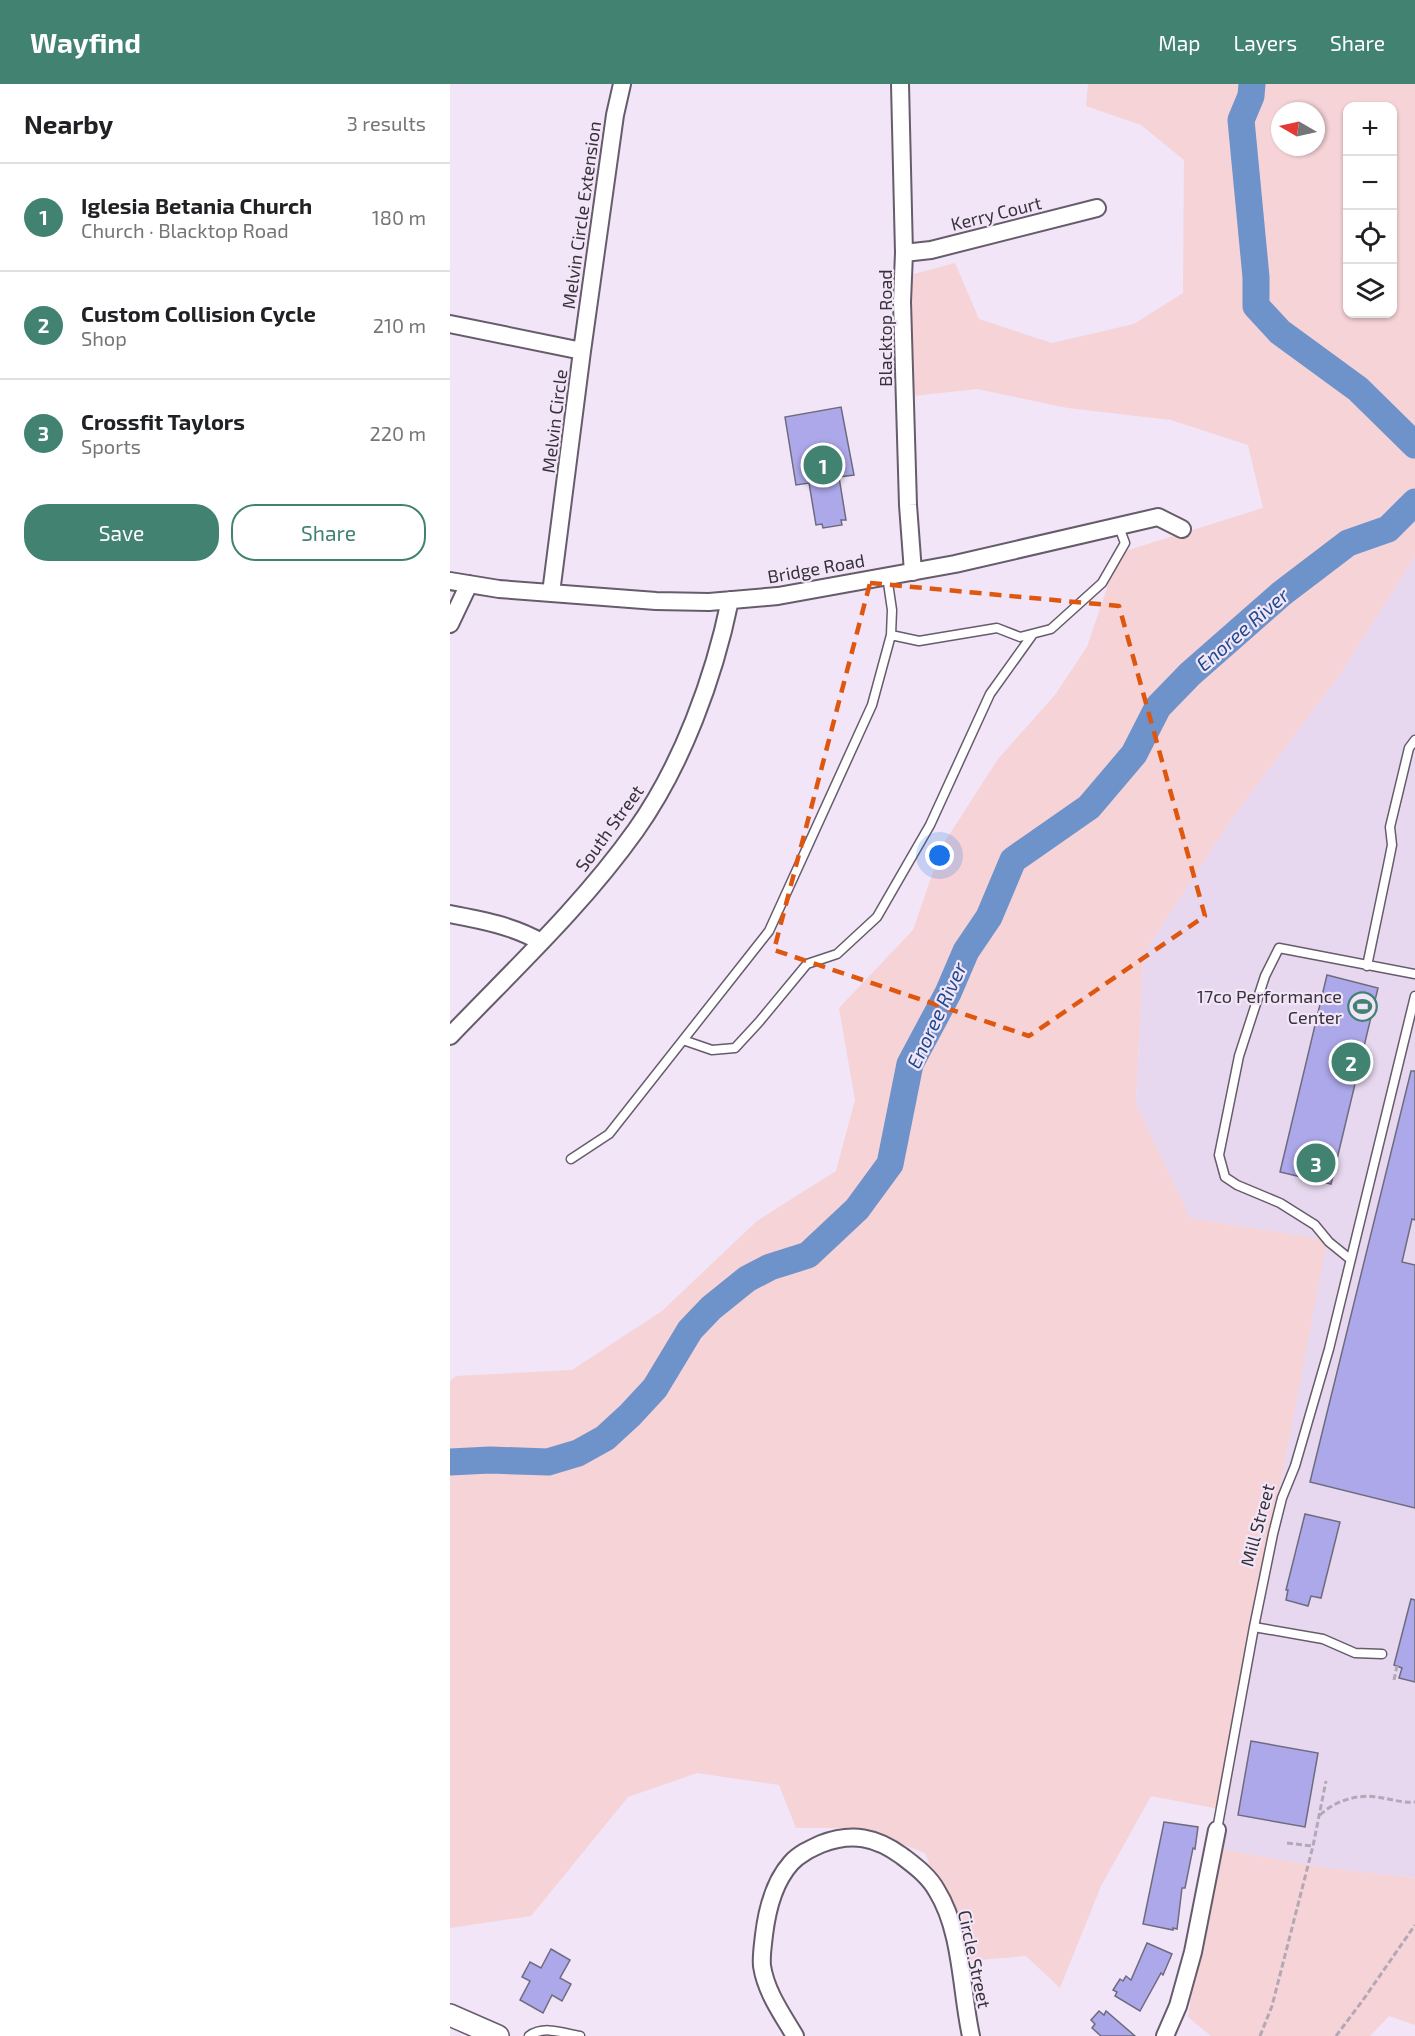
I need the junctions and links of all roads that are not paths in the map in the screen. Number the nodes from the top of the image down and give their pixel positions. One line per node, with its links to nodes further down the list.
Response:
1 (899, 84): 4 (street, Blacktop Road)
2 (618, 85): 6 (street, Melvin Circle Extension)
3 (1097, 208): 4 (street, Kerry Court)
4 (904, 253): 9 (street, Blacktop Road)
5 (450, 324): 6 (street, Melvin Circle)
6 (582, 351): 13 (street, Melvin Circle)
7 (1119, 527): 8 (street, Bridge Road); 9 (street, Bridge Road); 16 (lane)
8 (1182, 529)
9 (913, 572): 10 (street, Bridge Road)
10 (887, 576): 14 (street, Bridge Road); 17 (lane)
11 (450, 581): 12 (street, Bridge Road)
12 (470, 584): 13 (street, Bridge Road); 15 (street)
13 (551, 593): 14 (street, Bridge Road)
14 (730, 600): 20 (street, South Street)
15 (450, 624)
16 (1033, 634): 17 (lane); 25 (lane)
17 (891, 635): 25 (lane)
18 (1415, 740): 21 (lane)
19 (450, 914): 20 (street)
20 (541, 942): 24 (street, South Street)
21 (1367, 966): 22 (lane); 27 (lane)
22 (1415, 974)
23 (1415, 996): 27 (lane, Mill Street)
24 (450, 1036)
25 (683, 1040): 26 (lane)
26 (571, 1159)
27 (1350, 1259): 28 (lane, Mill Street)
28 (1254, 1627): 29 (lane); 30 (lane, Mill Street)
29 (1382, 1654)
30 (1217, 1830): 37 (street, Mill Street)
31 (450, 2015): 32 (street)
32 (498, 2036)
33 (529, 2036): 34 (lane)
34 (580, 2036)
35 (795, 2036): 36 (street, Circle Street)
36 (971, 2036)
37 (1166, 2036)

